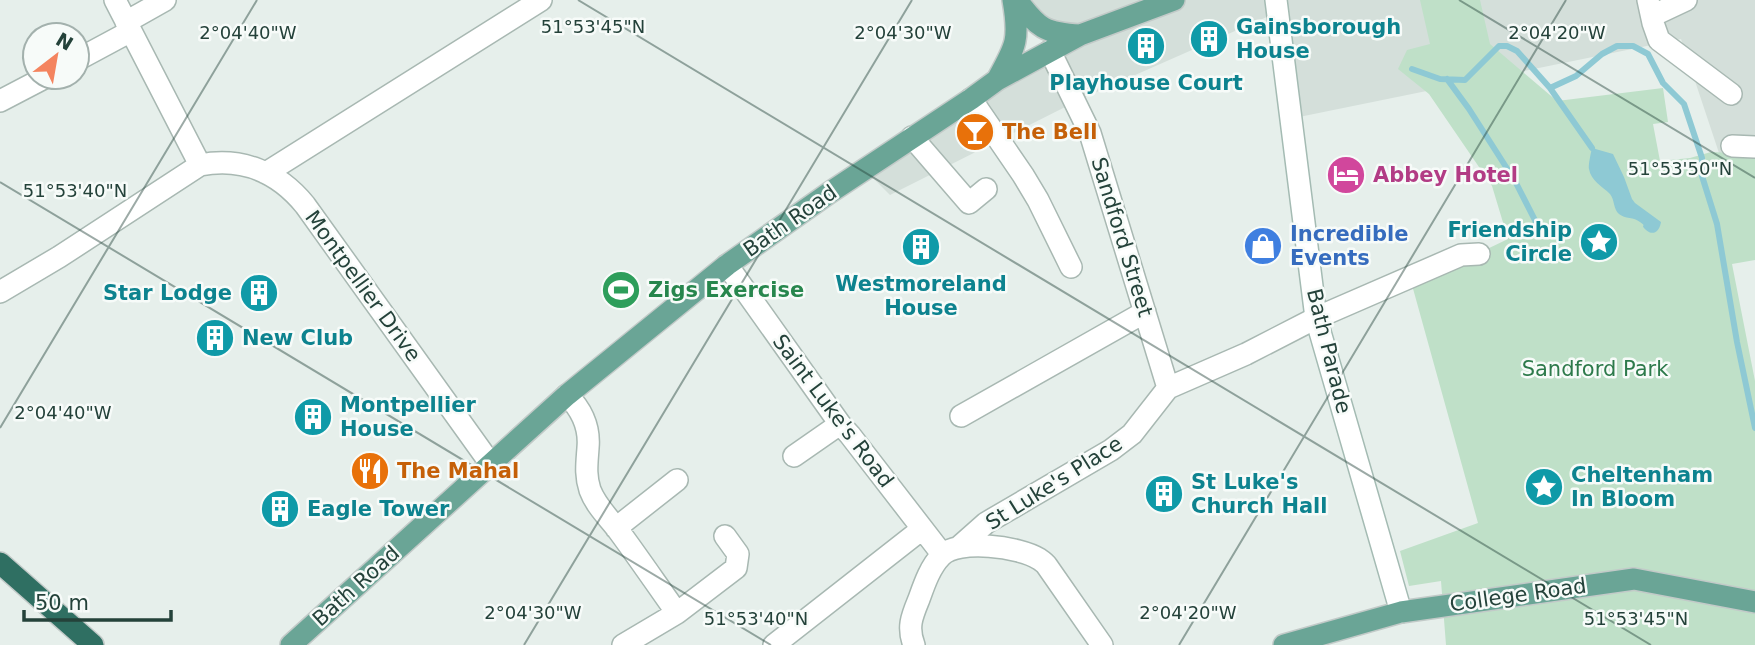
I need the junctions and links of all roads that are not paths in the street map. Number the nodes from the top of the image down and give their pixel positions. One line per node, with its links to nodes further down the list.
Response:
1 (115, 0): 9 (street)
2 (165, 0): 9 (street)
3 (541, 0): 22 (street)
4 (1015, 0): 10 (main road); 13 (main road)
5 (1174, 0): 10 (main road, Bath Road)
6 (1276, 0): 29 (street, Bath Parade)
7 (1686, 0): 8 (street)
8 (1650, 8): 15 (street)
9 (128, 27): 11 (street); 21 (street)
10 (1080, 35): 12 (main road, Bath Road)
11 (91, 51)
12 (1050, 51): 13 (main road, Bath Road); 28 (street, Sandford Street)
13 (997, 80): 16 (main road, Bath Road)
14 (21, 91): 17 (street)
15 (1731, 94)
16 (971, 99): 18 (main road, Bath Road); 26 (street)
17 (0, 102)
18 (912, 137): 23 (street); 25 (main road, Bath Road)
19 (1732, 146): 20 (street)
20 (1755, 147)
21 (200, 165): 22 (street, Montpellier Drive); 27 (street)
22 (266, 173): 35 (street, Montpellier Drive)
23 (986, 189)
24 (1479, 254): 29 (street, St Luke's Place)
25 (727, 265): 31 (main road, Bath Road); 33 (street, Saint Luke's Road)
26 (1071, 267)
27 (0, 292)
28 (1145, 312): 30 (street, Sandford Street); 32 (street)
29 (1316, 317): 30 (street, St Luke's Place); 43 (street, Bath Parade)
30 (1168, 388): 40 (street, St Luke's Place)
31 (567, 394): 35 (main road, Bath Road); 37 (street)
32 (961, 416)
33 (840, 425): 34 (street); 38 (street, Saint Luke's Road)
34 (794, 456)
35 (491, 463): 45 (main road, Bath Road)
36 (677, 480): 37 (street)
37 (616, 528): 44 (street)
38 (922, 528): 40 (street, Saint Luke's Road); 48 (street)
39 (725, 536): 44 (street)
40 (951, 550): 49 (street, St Luke's Place); 50 (street)
41 (0, 563): 46 (highway)
42 (1755, 602): 43 (main road, College Road)
43 (1402, 611): 51 (main road, College Road)
44 (677, 613): 47 (street)
45 (293, 644)
46 (93, 645)
47 (623, 645)
48 (774, 645)
49 (914, 645)
50 (1102, 645)
51 (1284, 645)

